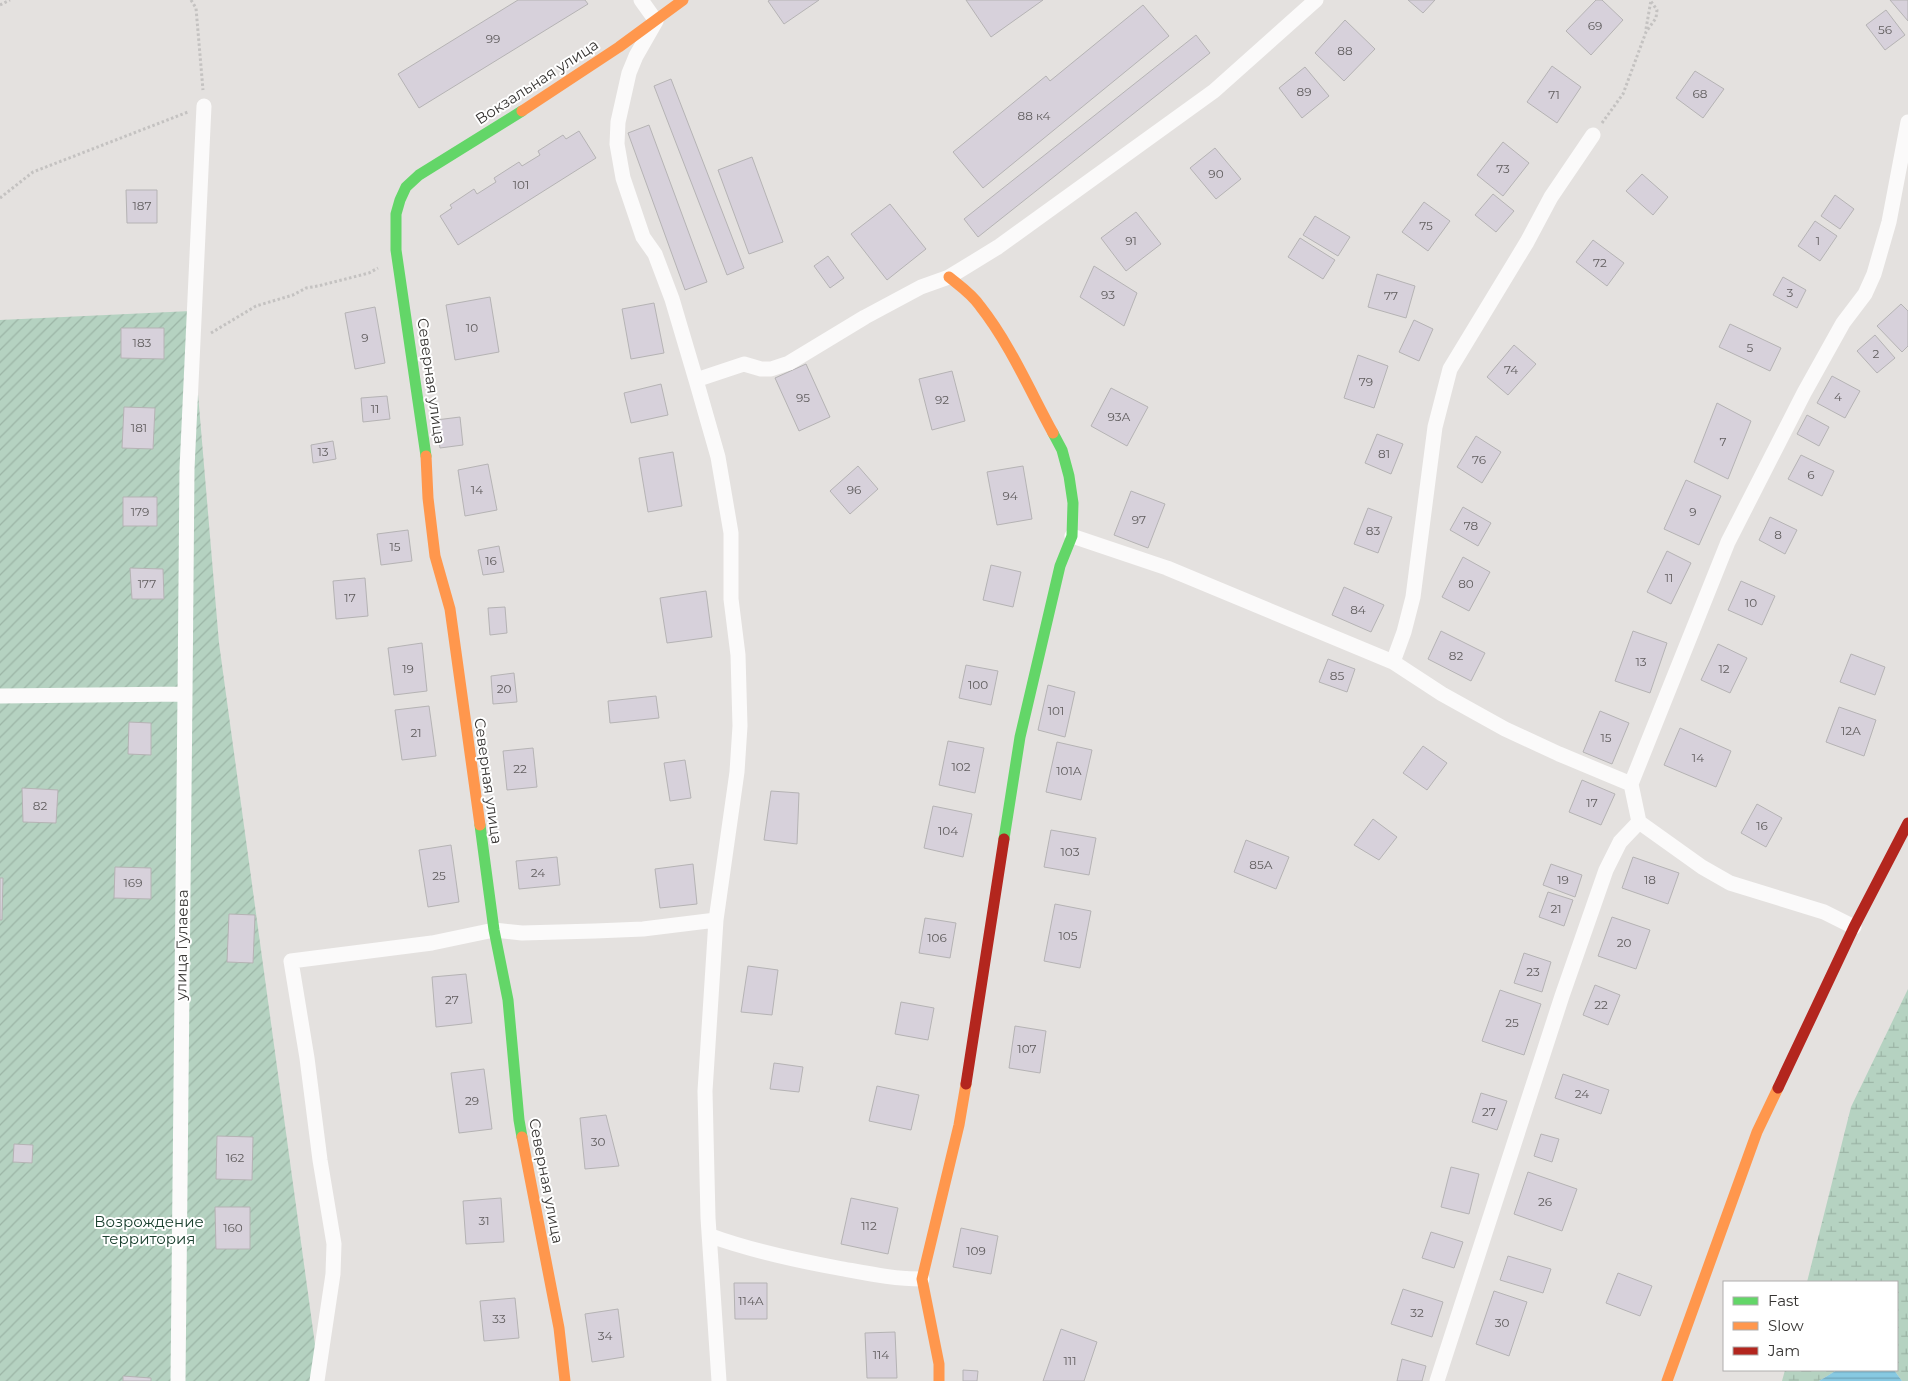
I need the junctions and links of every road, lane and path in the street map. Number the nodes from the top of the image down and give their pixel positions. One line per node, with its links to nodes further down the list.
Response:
1 (10, 0): 7 (path)
2 (191, 0): 10 (path)
3 (641, 0): 8 (street)
4 (683, 0): 8 (street, Вокзальная улица)
5 (1316, 0): 16 (street)
6 (1651, 0): 9 (path); 9 (path)
7 (0, 5)
8 (656, 21): 13 (street, Вокзальная улица); 18 (street)
9 (1646, 32): 12 (path)
10 (204, 106): 14 (path); 17 (street, улица Гулаева)
11 (1908, 122): 23 (street)
12 (1593, 135): 20 (street)
13 (406, 186): 15 (street, Северная улица)
14 (0, 198)
15 (396, 250): 17 (path); 28 (street, Северная улица)
16 (949, 277): 18 (street); 19 (street)
17 (193, 344): 21 (street, улица Гулаева)
18 (696, 380): 26 (street)
19 (1072, 536): 20 (street); 30 (street)
20 (1393, 662): 23 (street)
21 (185, 694): 22 (street); 31 (street, улица Гулаева)
22 (0, 696)
23 (1631, 784): 24 (street)
24 (1639, 822): 27 (street); 36 (street)
25 (1908, 823): 27 (street)
26 (716, 920): 28 (street); 29 (street)
27 (1854, 927): 37 (street)
28 (494, 930): 32 (street); 33 (street, Северная улица)
29 (711, 1236): 30 (street); 34 (street)
30 (922, 1279): 35 (street)
31 (178, 1381)
32 (317, 1381)
33 (565, 1381)
34 (719, 1381)
35 (939, 1381)
36 (1437, 1381)
37 (1667, 1381)

